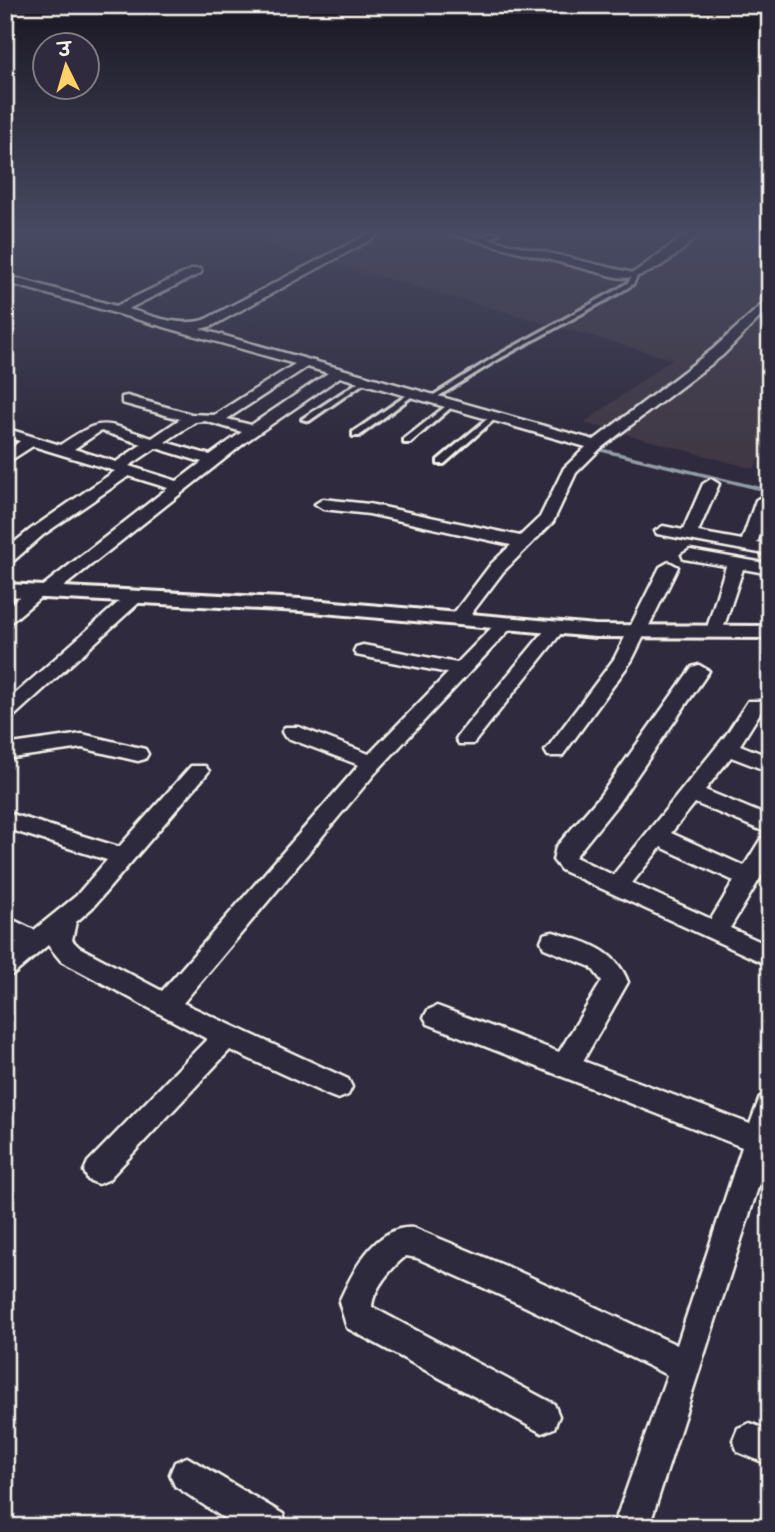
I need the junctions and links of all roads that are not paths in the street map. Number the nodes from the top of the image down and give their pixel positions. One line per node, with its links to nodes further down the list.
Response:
1 (96, 304): 5 (street)
2 (128, 304): 5 (street)
3 (243, 304): 7 (street)
4 (594, 304): 12 (lane)
5 (117, 310): 7 (street)
6 (763, 315): 25 (street)
7 (179, 327): 8 (street)
8 (305, 363): 9 (street); 18 (street)
9 (338, 372): 10 (street); 19 (street)
10 (366, 379): 11 (street); 17 (lane)
11 (413, 393): 12 (street); 21 (lane)
12 (432, 398): 14 (street)
13 (127, 400): 16 (street)
14 (452, 404): 15 (street); 23 (lane)
15 (494, 416): 25 (street); 29 (lane)
16 (191, 418): 18 (street); 24 (street)
17 (306, 419)
18 (215, 420): 19 (street)
19 (252, 430): 28 (street)
20 (5, 432): 22 (street)
21 (356, 433)
22 (31, 440): 26 (street); 27 (street)
23 (407, 440)
24 (152, 444): 26 (street); 28 (street); 30 (street)
25 (596, 445): 37 (street)
26 (62, 450): 30 (street)
27 (5, 460)
28 (213, 461): 32 (street)
29 (440, 462)
30 (122, 468): 32 (street); 41 (street)
31 (710, 484): 36 (street)
32 (180, 487): 46 (street)
33 (764, 500): 38 (street)
34 (323, 504): 37 (street)
35 (663, 531): 36 (street)
36 (688, 536): 38 (street)
37 (523, 542): 49 (street)
38 (748, 546): 39 (street)
39 (770, 550)
40 (690, 555): 42 (street)
41 (5, 559)
42 (736, 563): 44 (street); 53 (street)
43 (669, 567): 52 (street)
44 (770, 569)
45 (5, 590): 46 (street)
46 (41, 592): 47 (street); 48 (street)
47 (136, 596): 49 (street); 59 (street)
48 (5, 618)
49 (459, 618): 50 (street)
50 (506, 622): 51 (street); 56 (street)
51 (557, 627): 52 (street); 61 (street)
52 (639, 631): 53 (street); 63 (street)
53 (715, 631): 54 (street)
54 (770, 632)
55 (363, 651): 56 (street)
56 (462, 670): 66 (street)
57 (699, 671): 76 (street)
58 (755, 705): 62 (street)
59 (5, 714)
60 (292, 732): 66 (street)
61 (466, 738)
62 (728, 748): 67 (street); 69 (street)
63 (555, 751)
64 (5, 752): 65 (street)
65 (138, 754)
66 (373, 763): 84 (street)
67 (770, 765)
68 (198, 771): 74 (street)
69 (692, 793): 71 (street); 72 (street)
70 (5, 820): 74 (street)
71 (770, 826)
72 (656, 835): 75 (street); 76 (street)
73 (770, 843): 75 (street)
74 (123, 857): 77 (street)
75 (748, 878): 79 (street)
76 (617, 886): 79 (street)
77 (64, 920): 80 (street); 84 (street)
78 (5, 925): 80 (street)
79 (716, 931): 82 (street)
80 (34, 941): 83 (street)
81 (553, 941): 87 (street)
82 (770, 957)
83 (5, 967)
84 (165, 1006): 86 (street)
85 (437, 1017): 87 (street)
86 (226, 1037): 88 (street); 90 (street)
87 (565, 1067): 89 (street)
88 (338, 1087)
89 (765, 1127): 91 (street)
90 (98, 1171)
91 (687, 1367): 92 (street); 95 (street)
92 (542, 1416)
93 (187, 1474): 94 (street)
94 (270, 1527)
95 (631, 1527)

